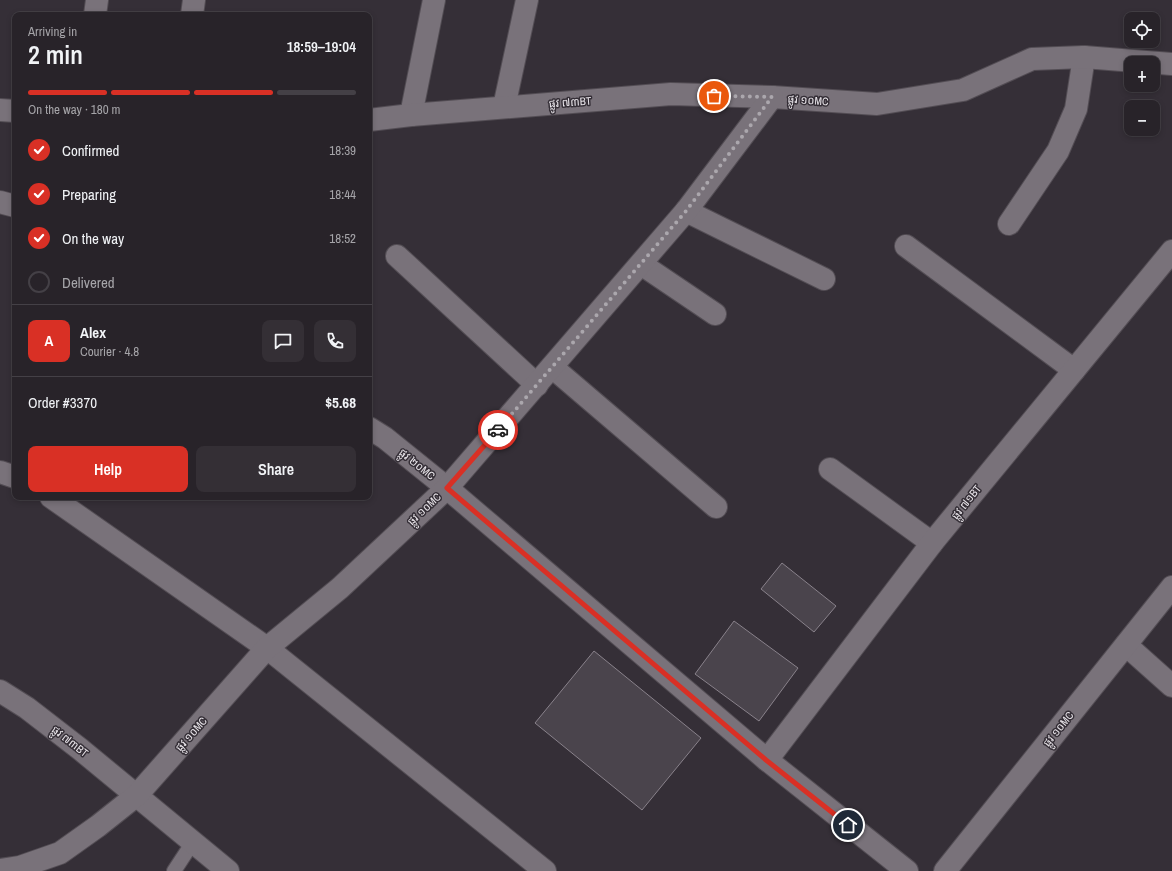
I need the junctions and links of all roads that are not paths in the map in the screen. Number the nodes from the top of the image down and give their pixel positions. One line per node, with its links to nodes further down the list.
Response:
1 (97, 0): 5 (street)
2 (194, 0): 6 (street)
3 (434, 0): 13 (street)
4 (527, 0): 10 (street)
5 (95, 12)
6 (192, 12)
7 (1084, 57): 8 (street, ផ្លូវ ១០MC); 9 (street, ផ្លូវ ១០MC); 18 (street)
8 (1172, 64)
9 (772, 97): 10 (street, ផ្លូវ ៧៣BT); 17 (street, ផ្លូវ ១០MC)
10 (504, 108): 13 (street, ផ្លូវ ៧៣BT)
11 (0, 110): 12 (street)
12 (12, 111)
13 (411, 115): 14 (street, ផ្លូវ ៧៣BT)
14 (372, 120)
15 (0, 202): 16 (street)
16 (12, 205)
17 (686, 211): 22 (street, ផ្លូវ ១០MC); 23 (street)
18 (1009, 224)
19 (906, 246): 26 (street)
20 (1172, 251): 26 (street, ផ្លូវ ៧១BT)
21 (397, 256): 27 (street)
22 (641, 264): 24 (street); 25 (street, ផ្លូវ ១០MC)
23 (824, 279)
24 (715, 314)
25 (552, 367): 27 (street, ផ្លូវ ១០MC); 34 (street)
26 (1074, 370): 35 (street, ផ្លូវ ៧១BT)
27 (537, 385): 32 (street, ផ្លូវ ១០MC)
28 (372, 430): 32 (street, ផ្លូវ ២០MC)
29 (830, 469): 35 (street)
30 (0, 472): 31 (street)
31 (12, 476)
32 (447, 488): 38 (street, ផ្លូវ ១០MC); 41 (street, ផ្លូវ ២០MC)
33 (55, 500): 38 (street)
34 (716, 507)
35 (932, 543): 41 (street, ផ្លូវ ៧១BT)
36 (1168, 601): 37 (street, ផ្លូវ ១០MC)
37 (1126, 645): 39 (street); 49 (street, ផ្លូវ ១០MC)
38 (267, 648): 42 (street, ផ្លូវ ១០MC); 47 (street)
39 (1172, 686)
40 (0, 691): 42 (street, ផ្លូវ ៧៣BT)
41 (766, 760): 48 (street, ផ្លូវ ២០MC)
42 (137, 794): 43 (street, ផ្លូវ ៧៣BT); 44 (street, ផ្លូវ ១០MC)
43 (193, 842): 45 (lane); 46 (street, ផ្លូវ ៧៣BT)
44 (0, 870)
45 (174, 871)
46 (228, 871)
47 (545, 871)
48 (907, 871)
49 (945, 871)

